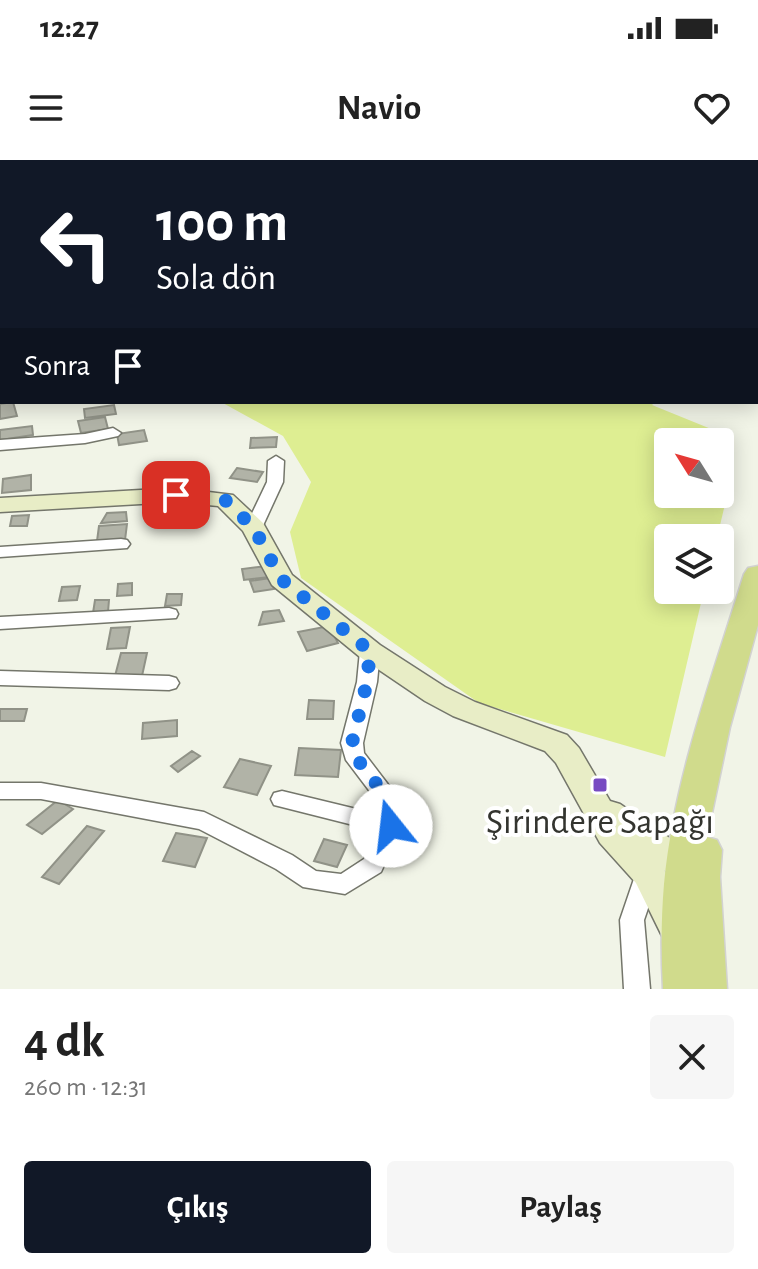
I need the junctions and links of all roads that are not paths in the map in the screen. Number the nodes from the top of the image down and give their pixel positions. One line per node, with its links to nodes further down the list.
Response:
1 (113, 433): 2 (street)
2 (0, 445)
3 (276, 461): 5 (street)
4 (0, 505): 5 (street)
5 (254, 528): 11 (street)
6 (121, 544): 7 (street)
7 (0, 552)
8 (755, 584): 14 (main road); 21 (main road)
9 (169, 614): 10 (street)
10 (0, 623)
11 (370, 651): 16 (street); 18 (street)
12 (0, 678): 13 (street)
13 (169, 683)
14 (697, 787): 19 (street); 21 (main road)
15 (0, 791): 18 (street)
16 (590, 798): 19 (street); 20 (street)
17 (282, 799): 18 (street)
18 (391, 826)
19 (641, 836): 21 (street)
20 (648, 873): 21 (street); 22 (street); 23 (street)
21 (689, 873): 22 (main road); 25 (main road)
22 (681, 938): 24 (main road)
23 (637, 989)
24 (683, 989)
25 (707, 989)

